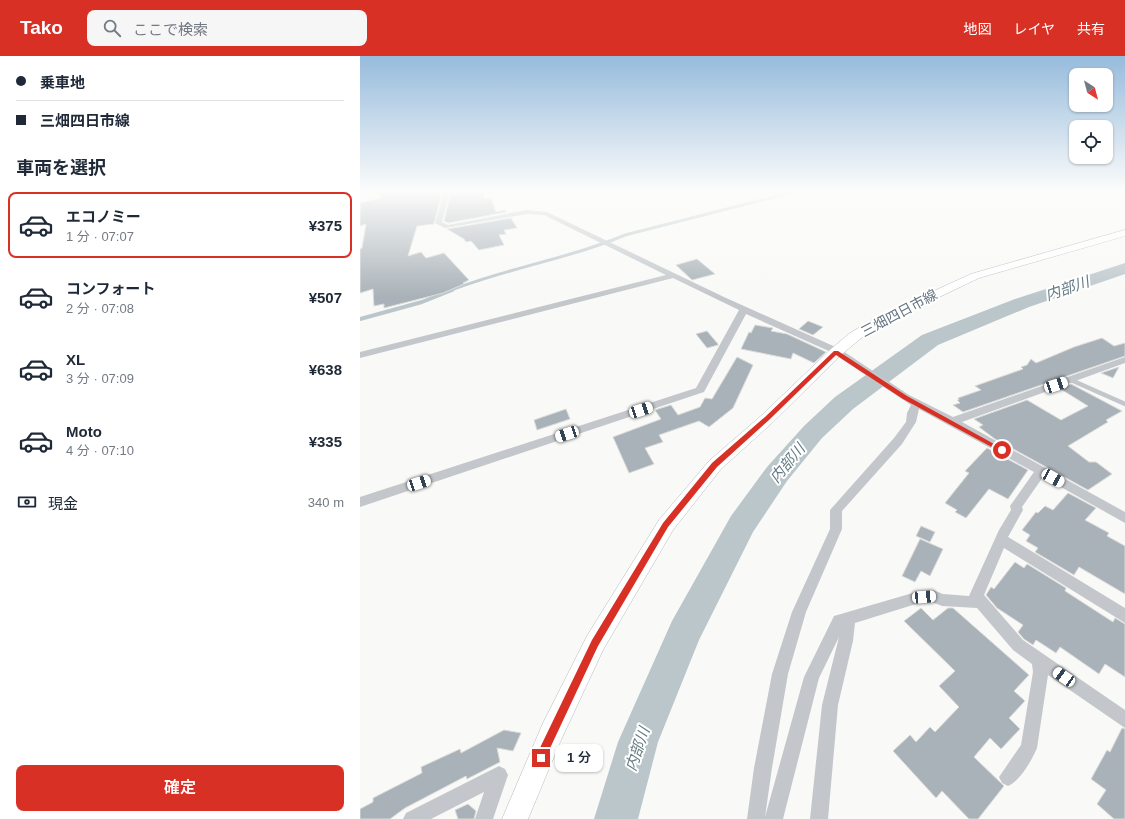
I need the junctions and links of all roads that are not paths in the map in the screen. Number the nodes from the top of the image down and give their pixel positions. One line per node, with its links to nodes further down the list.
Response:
1 (444, 226): 2 (street)
2 (455, 226)
3 (573, 226): 5 (street)
4 (1125, 233): 7 (main road, 三畑四日市線)
5 (673, 276): 6 (street); 8 (street)
6 (744, 310): 7 (street); 15 (street)
7 (837, 352): 11 (street); 26 (main road, 三畑四日市線)
8 (360, 355)
9 (1125, 360): 10 (street)
10 (1071, 380): 12 (lane); 13 (street)
11 (911, 401): 13 (street); 27 (street)
12 (1125, 404)
13 (951, 422): 14 (street)
14 (1041, 471): 16 (street); 17 (street)
15 (360, 502)
16 (1125, 518)
17 (1002, 540): 18 (street); 19 (street)
18 (981, 601): 20 (street); 21 (street)
19 (1125, 616)
20 (848, 619): 28 (street); 29 (street)
21 (1039, 660): 22 (street); 23 (street)
22 (1125, 720)
23 (1008, 777)
24 (412, 819): 25 (street)
25 (484, 819)
26 (515, 819)
27 (756, 819)
28 (774, 819)
29 (819, 819)

